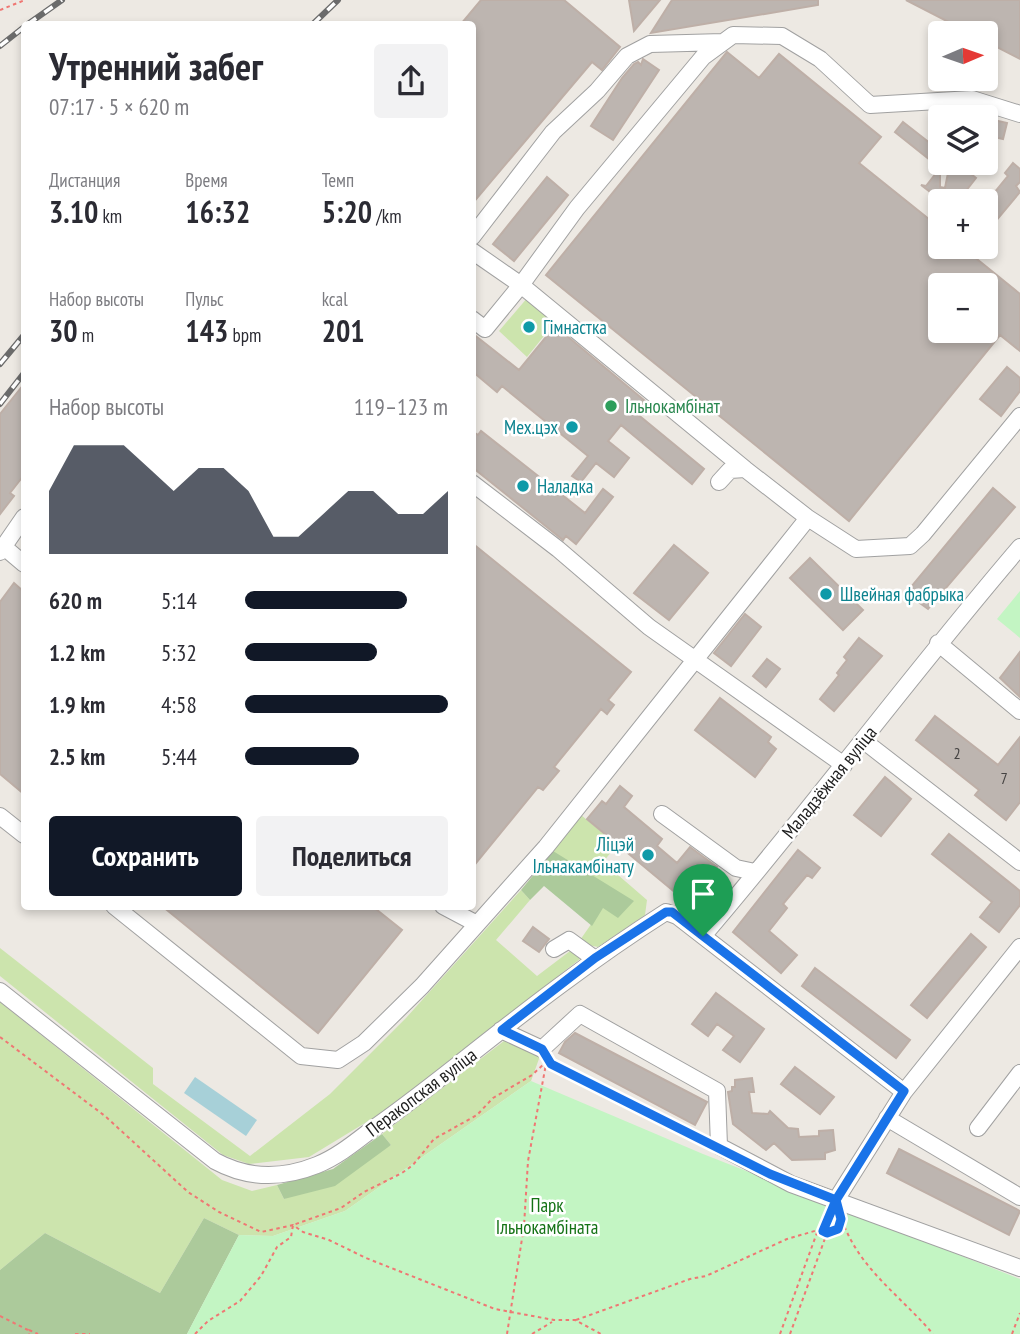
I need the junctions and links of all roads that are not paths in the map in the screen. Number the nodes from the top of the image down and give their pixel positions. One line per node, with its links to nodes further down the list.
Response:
1 (723, 42): 2 (street); 3 (street); 5 (street)
2 (1020, 114)
3 (476, 232)
4 (476, 253): 5 (street)
5 (522, 285): 6 (street); 8 (street)
6 (476, 322)
7 (1020, 416): 11 (street)
8 (746, 469): 9 (street); 11 (street)
9 (719, 482)
10 (476, 487): 17 (street)
11 (808, 518): 17 (street)
12 (21, 521): 14 (street)
13 (1020, 547): 16 (street, Маладзёжная вуліца)
14 (2, 549): 15 (street)
15 (21, 562)
16 (938, 643): 18 (street); 19 (street, Маладзёжная вуліца)
17 (693, 660): 20 (street); 28 (street)
18 (1020, 711)
19 (864, 741): 20 (street, Маладзёжная вуліца); 24 (street)
20 (844, 765): 25 (street, Маладзёжная вуліца)
21 (662, 814): 25 (street)
22 (0, 816): 23 (street)
23 (21, 833)
24 (1020, 862)
25 (755, 872): 29 (street, Маладзёжная вуліца)
26 (119, 910): 28 (street)
27 (451, 910): 28 (street)
28 (477, 924)
29 (703, 936): 32 (street, Перакопская вуліца); 36 (street)
30 (1020, 947): 36 (street)
31 (554, 949): 32 (street)
32 (595, 958): 34 (street, Перакопская вуліца)
33 (0, 991): 34 (street, Перакопская вуліца)
34 (502, 1030): 40 (street)
35 (1020, 1073): 38 (street)
36 (904, 1091): 37 (street)
37 (887, 1118): 39 (street); 40 (street)
38 (978, 1128)
39 (1020, 1197)
40 (836, 1200): 41 (street)
41 (1020, 1268)

